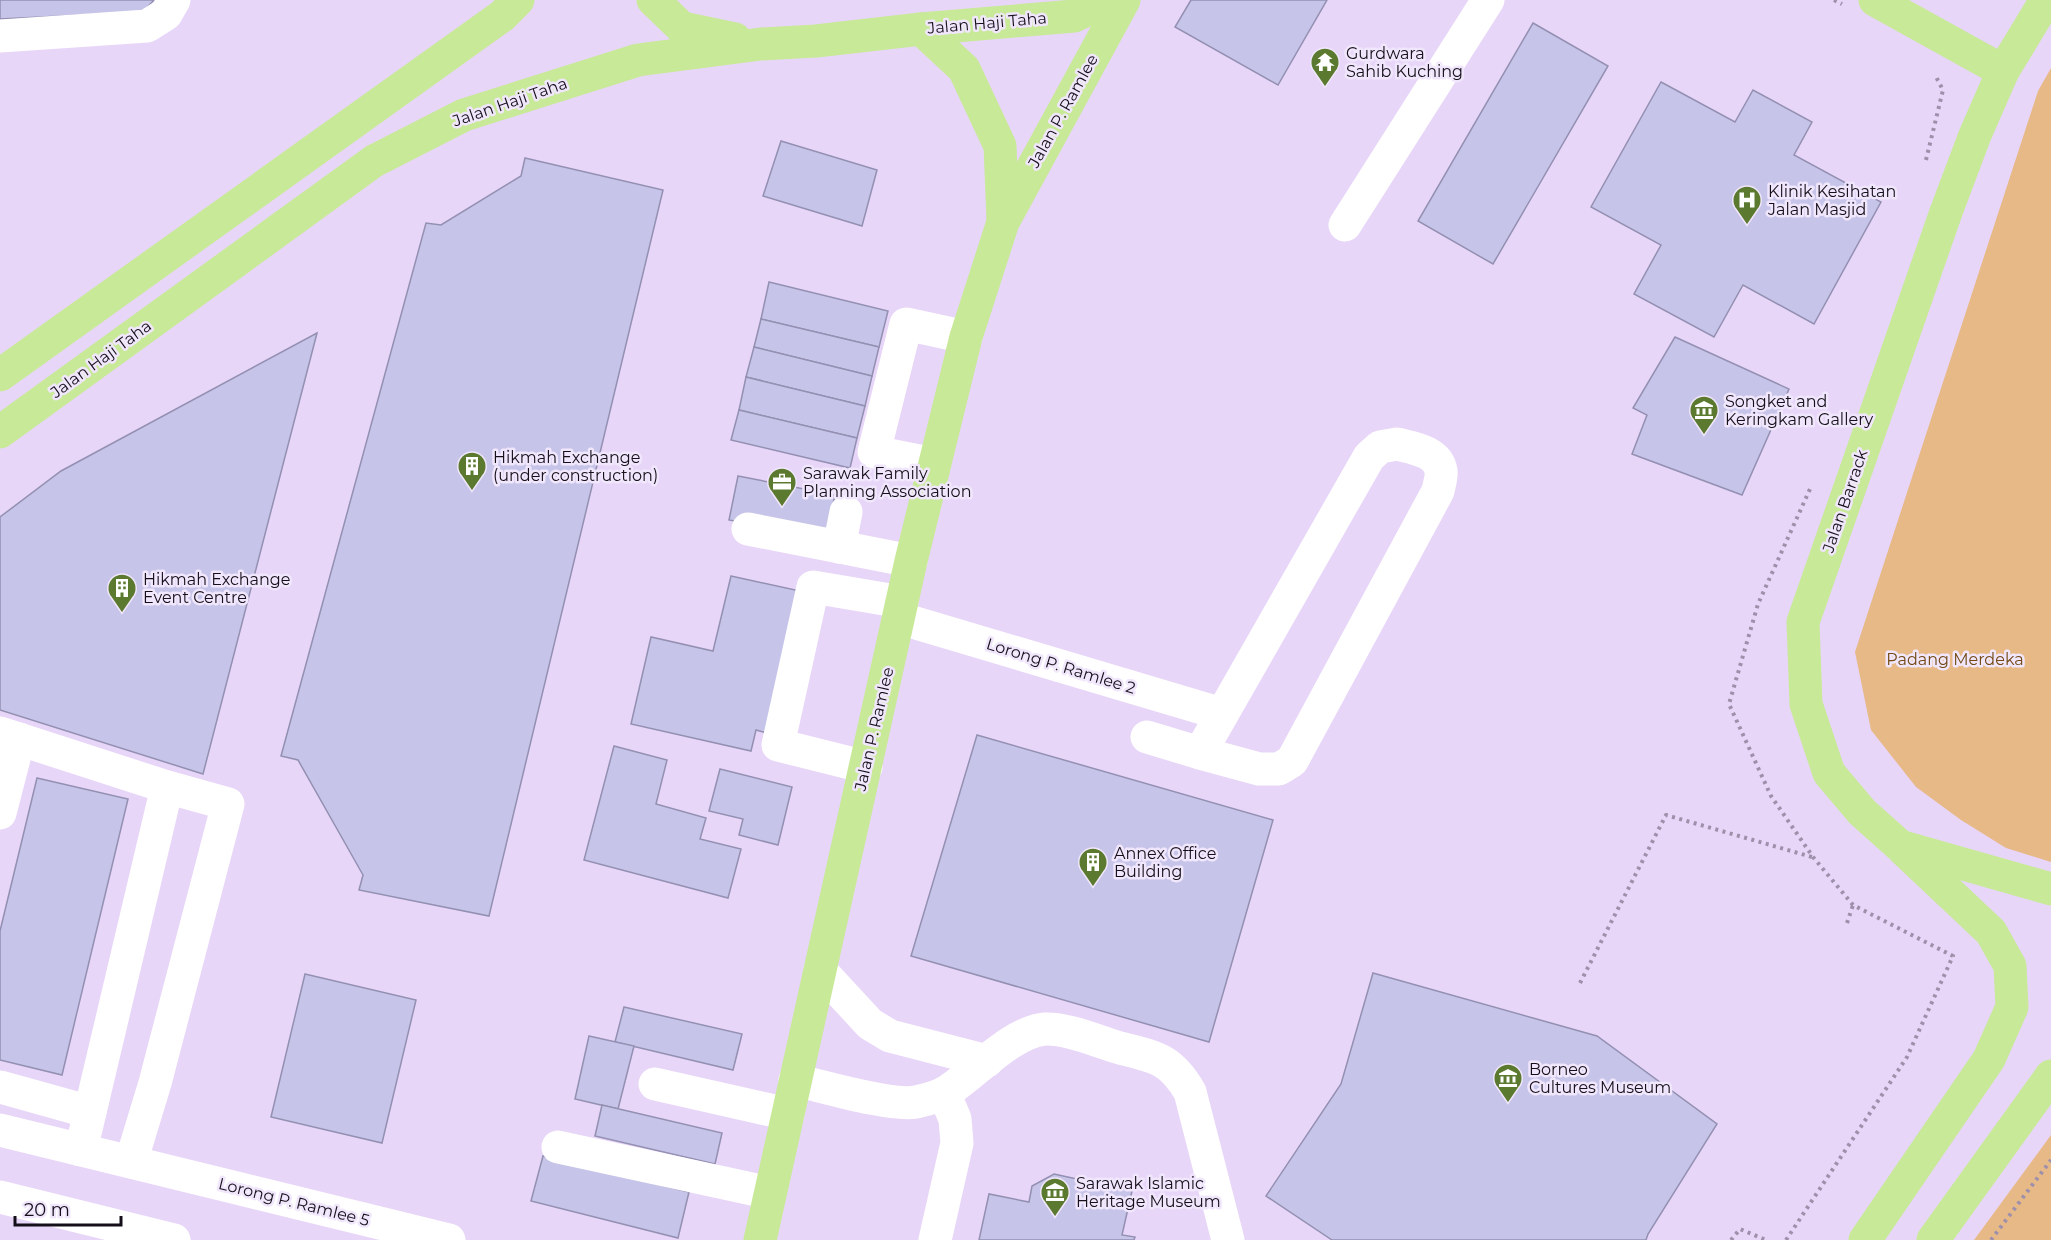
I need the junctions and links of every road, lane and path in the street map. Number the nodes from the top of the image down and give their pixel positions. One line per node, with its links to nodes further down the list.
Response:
1 (174, 0): 11 (street)
2 (518, 0): 19 (main road)
3 (653, 0): 12 (main road)
4 (1108, 0): 10 (main road, Jalan Haji Taha)
5 (1124, 0): 16 (main road, Jalan P. Ramlee)
6 (1488, 0): 17 (street)
7 (1834, 0): 9 (path)
8 (2046, 0): 14 (main road, Jalan Barrack)
9 (1859, 3): 14 (main road)
10 (921, 29): 12 (main road, Jalan Haji Taha); 16 (main road, Jalan P. Ramlee)
11 (0, 36)
12 (761, 44): 20 (main road, Jalan Haji Taha)
13 (1932, 69): 15 (path)
14 (2003, 71): 35 (main road, Jalan Barrack)
15 (1925, 164)
16 (1003, 222): 18 (main road, Jalan P. Ramlee)
17 (1346, 225)
18 (966, 338): 21 (main road, Jalan P. Ramlee); 21 (street)
19 (0, 375)
20 (0, 432)
21 (934, 464): 26 (main road, Jalan P. Ramlee)
22 (1815, 478): 36 (path)
23 (846, 512): 25 (street)
24 (748, 529): 25 (street)
25 (838, 547): 26 (street)
26 (911, 561): 27 (main road, Jalan P. Ramlee)
27 (901, 610): 28 (street, Lorong P. Ramlee 2); 32 (main road, Jalan P. Ramlee); 32 (street, Lorong P. Ramlee 2)
28 (1222, 714): 31 (street); 31 (street)
29 (10, 736): 33 (street); 34 (street)
30 (1147, 737): 31 (street)
31 (1200, 753)
32 (866, 767): 40 (main road, Jalan P. Ramlee)
33 (167, 787): 48 (street); 54 (street)
34 (0, 813)
35 (1900, 846): 37 (main road, Jalan Barrack); 66 (main road)
36 (1813, 857): 38 (path); 41 (path)
37 (2051, 889)
38 (1853, 905): 39 (path); 65 (path)
39 (1847, 923)
40 (820, 970): 42 (street); 44 (main road, Jalan P. Ramlee)
41 (1580, 982)
42 (987, 1061): 47 (street); 62 (street)
43 (2051, 1076): 67 (main road)
44 (795, 1080): 47 (street); 49 (main road, Jalan P. Ramlee)
45 (655, 1084): 49 (street)
46 (0, 1087): 48 (street)
47 (944, 1093): 61 (street)
48 (90, 1112): 52 (street)
49 (788, 1114): 55 (main road, Jalan P. Ramlee)
50 (0, 1130): 52 (street, Lorong P. Ramlee 5)
51 (558, 1147): 55 (street)
52 (81, 1150): 54 (street, Lorong P. Ramlee 5)
53 (2051, 1160): 68 (path)
54 (131, 1162): 57 (street, Lorong P. Ramlee 5)
55 (770, 1193): 60 (main road, Jalan P. Ramlee)
56 (0, 1197): 58 (street)
57 (386, 1232): 59 (street, Lorong P. Ramlee 5)
58 (174, 1240)
59 (449, 1240)
60 (760, 1240)
61 (935, 1240)
62 (1228, 1240)
63 (1731, 1240): 64 (path)
64 (1766, 1240)
65 (1786, 1240)
66 (1865, 1240)
67 (1934, 1240)
68 (1991, 1240)

